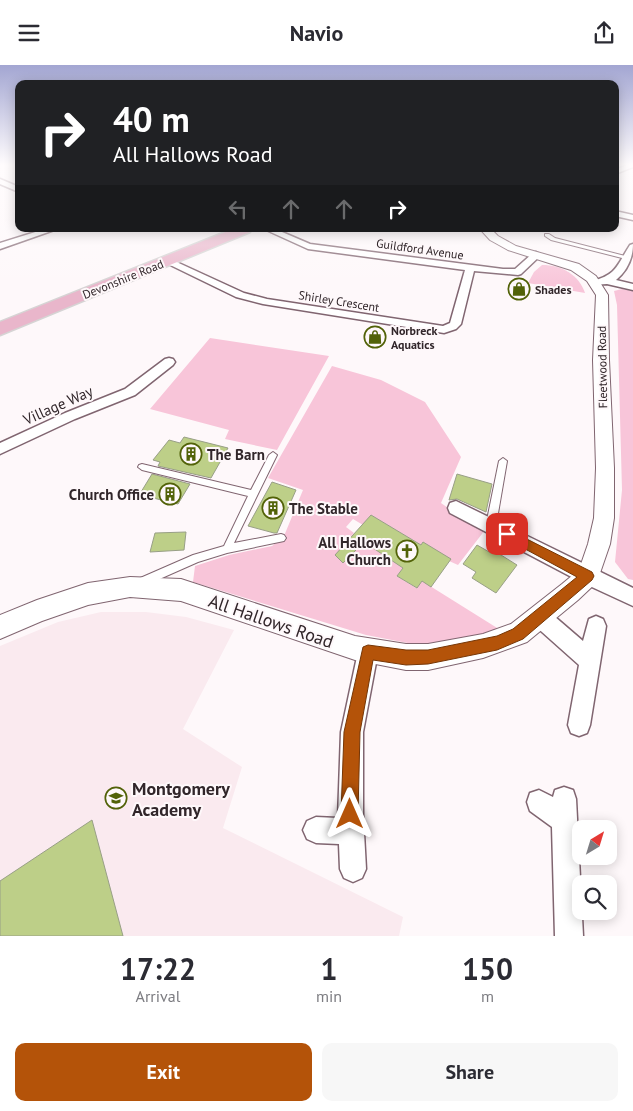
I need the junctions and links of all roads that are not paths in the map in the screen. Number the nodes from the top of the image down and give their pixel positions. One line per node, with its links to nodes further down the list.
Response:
1 (619, 214): 2 (street)
2 (633, 219)
3 (44, 232): 8 (street)
4 (238, 232): 12 (main road, Devonshire Road)
5 (275, 232): 13 (street, Guildford Avenue)
6 (487, 232): 10 (street)
7 (547, 235): 11 (lane)
8 (0, 246)
9 (633, 247): 11 (street)
10 (536, 255): 13 (street, Guildford Avenue); 14 (street)
11 (626, 257): 14 (street)
12 (167, 261): 13 (street, Shirley Crescent); 16 (main road, Devonshire Road)
13 (470, 268)
14 (602, 282): 15 (street); 29 (street, Fleetwood Road)
15 (633, 287)
16 (0, 329)
17 (169, 361): 18 (street, Village Way)
18 (130, 392): 19 (street); 20 (street, Village Way)
19 (144, 399)
20 (0, 449)
21 (273, 455): 24 (lane)
22 (504, 461): 26 (lane)
23 (142, 467): 24 (lane)
24 (253, 494): 28 (lane)
25 (456, 508): 26 (street)
26 (491, 525): 29 (street)
27 (281, 538): 28 (lane)
28 (227, 549): 30 (lane)
29 (588, 576): 31 (street); 32 (street, All Hallows Road)
30 (130, 587): 34 (street, All Hallows Road); 35 (street, All Hallows Road)
31 (633, 597)
32 (540, 617): 35 (street, All Hallows Road); 36 (street)
33 (596, 626): 36 (street)
34 (0, 627)
35 (368, 652): 40 (street)
36 (589, 660): 37 (street)
37 (579, 725)
38 (556, 807): 42 (street)
39 (316, 830): 40 (street)
40 (351, 832): 41 (street)
41 (353, 869)
42 (569, 936)

